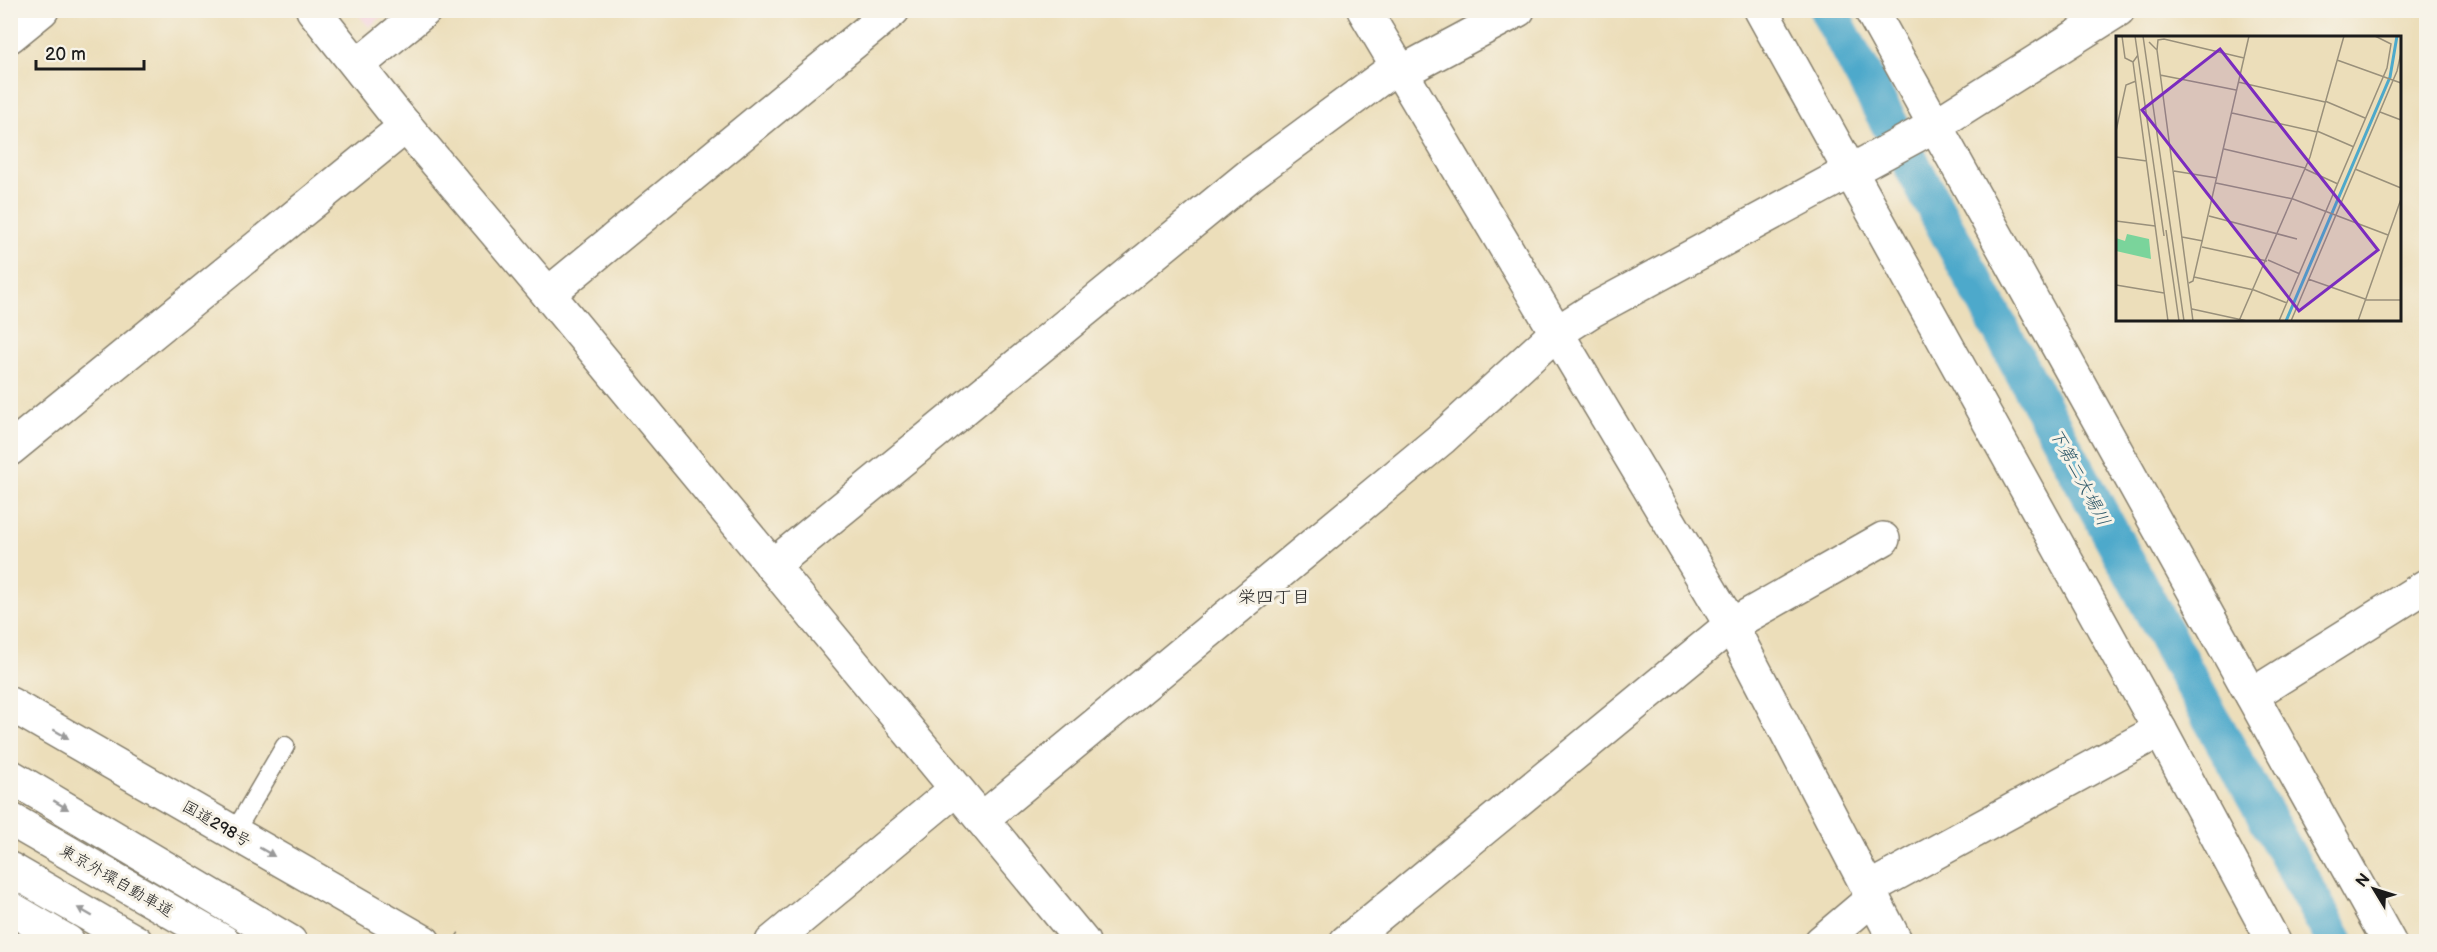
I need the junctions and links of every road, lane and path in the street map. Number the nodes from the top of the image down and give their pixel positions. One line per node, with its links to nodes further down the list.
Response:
1 (42, 10): 10 (main road)
2 (314, 10): 11 (main road)
3 (425, 10): 11 (main road)
4 (893, 10): 16 (main road)
5 (1364, 10): 12 (main road)
6 (1518, 10): 12 (main road)
7 (1761, 10): 15 (main road)
8 (1871, 10): 14 (main road)
9 (2118, 10): 14 (main road)
10 (10, 36)
11 (358, 65): 13 (main road)
12 (1398, 70): 17 (main road); 20 (main road)
13 (406, 126): 16 (main road); 18 (main road)
14 (1934, 126): 15 (main road); 23 (main road)
15 (1850, 171): 17 (main road); 25 (main road)
16 (548, 294): 20 (main road)
17 (1555, 334): 22 (main road); 30 (main road)
18 (10, 449)
19 (1883, 539): 22 (main road)
20 (772, 566): 28 (main road)
21 (2427, 586): 23 (main road)
22 (1731, 625): 33 (main road); 42 (main road)
23 (2253, 695): 46 (main road)
24 (10, 705): 31 (main road, 国道298号, one-way to 31)
25 (2160, 730): 33 (main road); 45 (main road)
26 (285, 746): 31 (lane)
27 (10, 776): 38 (main road, one-way to 38)
28 (956, 789): 30 (main road); 40 (main road)
29 (10, 819): 37 (main road, 東京外環自動車道)
30 (982, 819): 41 (main road)
31 (234, 833): 39 (main road, 国道298号, one-way to 39)
32 (10, 869): 36 (main road, one-way to 32)
33 (1871, 893): 43 (main road); 44 (main road)
34 (10, 908): 35 (main road)
35 (68, 942)
36 (136, 942)
37 (224, 942)
38 (290, 942)
39 (424, 942)
40 (772, 942)
41 (1083, 942)
42 (1346, 942)
43 (1821, 942)
44 (1896, 942)
45 (2274, 942)
46 (2389, 942)

